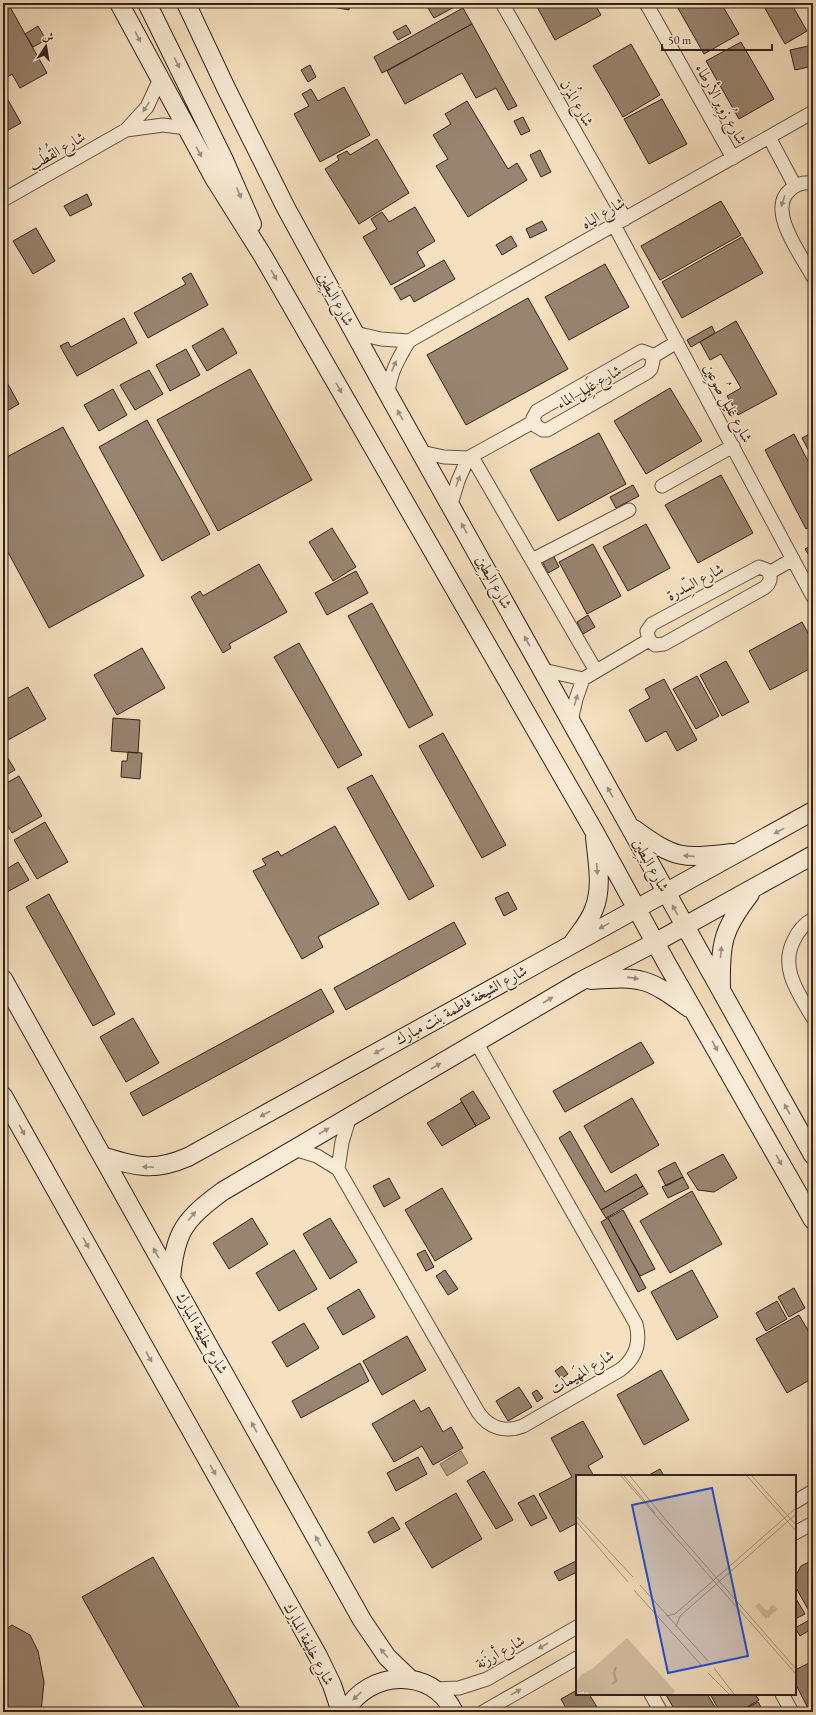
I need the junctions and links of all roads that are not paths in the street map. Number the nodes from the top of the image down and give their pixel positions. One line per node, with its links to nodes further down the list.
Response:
1 (120, 3): 6 (main road, one-way to 6)
2 (147, 3): 16 (main road, one-way to 16)
3 (186, 3): 18 (main road, شارع البَطِين)
4 (502, 3): 15 (street, شارع المُزن)
5 (646, 3): 11 (street, شارع زُوِير الأرطاء)
6 (160, 79): 8 (main road); 9 (street, شارع القُطُب, one-way to 9)
7 (813, 112): 10 (street, شارع الياه)
8 (187, 128): 9 (street, شارع القُطُب); 16 (main road, one-way to 16)
9 (126, 130): 14 (street, شارع القُطُب)
10 (769, 137): 11 (street, شارع الياه); 13 (street)
11 (733, 158): 15 (street, شارع الياه)
12 (813, 183): 13 (street)
13 (795, 186): 17 (street, one-way to 17)
14 (3, 200)
15 (619, 222): 19 (street, شارع الياه); 20 (street, شارع غليل صُوعِين)
16 (263, 256): 41 (main road, one-way to 41)
17 (813, 277)
18 (354, 333): 19 (street); 22 (main road, شارع البَطِين)
19 (409, 342): 22 (street, شارع الياه, one-way to 19)
20 (677, 342): 21 (street); 24 (street, شارع غليل صُوعِين)
21 (652, 357): 23 (street, شارع غَلِيل الماء); 23 (street, شارع غَلِيل الماء)
22 (388, 394): 25 (main road, شارع البَطِين, one-way to 22)
23 (533, 422): 26 (street, شارع غَلِيل الماء)
24 (733, 446): 27 (street); 30 (street, شارع غليل صُوعِين)
25 (421, 452): 26 (street); 28 (main road, شارع البَطِين)
26 (470, 458): 28 (street, one-way to 26); 31 (street)
27 (662, 486)
28 (451, 504): 35 (main road, شارع البَطِين, one-way to 28)
29 (629, 510): 31 (street)
30 (793, 559): 32 (street); 33 (street, شارع غليل صُوعِين)
31 (532, 560): 36 (street)
32 (769, 573): 34 (street); 34 (street, شارع السِّدرة)
33 (813, 597)
34 (649, 640): 36 (street)
35 (543, 670): 37 (street); 38 (main road, شارع البَطِين)
36 (596, 671): 37 (street)
37 (583, 679): 38 (street, one-way to 37)
38 (571, 721): 40 (main road, شارع البَطِين, one-way to 38)
39 (813, 812): 42 (main road, شارع الشيخة فاطمة بنت مبارك, one-way to 42)
40 (629, 826): 42 (main road, one-way to 40); 45 (main road, شارع البَطِين)
41 (594, 830): 46 (main road); 50 (main road, one-way to 50)
42 (741, 852): 45 (main road, شارع الشيخة فاطمة بنت مبارك)
43 (813, 855): 44 (main road)
44 (754, 888): 48 (main road); 53 (main road, one-way to 44)
45 (666, 892): 46 (main road, شارع الشيخة فاطمة بنت مبارك); 48 (main road, شارع البَطِين, one-way to 45)
46 (637, 908): 49 (main road); 50 (main road, شارع الشيخة فاطمة بنت مبارك, one-way to 50)
47 (813, 919): 55 (street)
48 (684, 927): 49 (main road); 53 (main road, شارع البَطِين)
49 (656, 942): 52 (main road); 54 (main road)
50 (572, 944): 61 (main road, شارع الشيخة فاطمة بنت مبارك, one-way to 61)
51 (3, 979): 61 (main road, شارع خليفة المبارك)
52 (581, 981): 54 (main road, one-way to 54); 56 (main road, one-way to 52)
53 (721, 991): 60 (main road, شارع البَطِين, one-way to 53)
54 (696, 1012): 63 (main road, one-way to 63)
55 (813, 1018)
56 (476, 1042): 58 (main road, one-way to 56); 62 (street, شارع المهَيمات)
57 (3, 1096): 75 (main road, شارع خليفة المبارك, one-way to 75)
58 (350, 1116): 59 (main road, one-way to 58); 62 (street)
59 (294, 1149): 62 (street, شارع المهَيمات); 64 (main road, one-way to 59)
60 (813, 1155)
61 (102, 1156): 64 (main road, شارع خليفة المبارك, one-way to 61)
62 (338, 1169)
63 (813, 1220)
64 (171, 1279): 71 (main road, شارع خليفة المبارك, one-way to 64)
65 (813, 1491): 66 (street)
66 (796, 1501)
67 (813, 1523): 68 (street)
68 (796, 1532)
69 (576, 1628): 72 (street, شارع أرزَنة, one-way to 72)
70 (576, 1659): 77 (street, one-way to 70)
71 (412, 1680): 72 (main road); 75 (main road, one-way to 75)
72 (433, 1689): 76 (main road)
73 (652, 1695): 78 (street)
74 (783, 1695): 79 (street)
75 (343, 1712)
76 (454, 1712)
77 (483, 1712)
78 (661, 1712)
79 (792, 1712)

